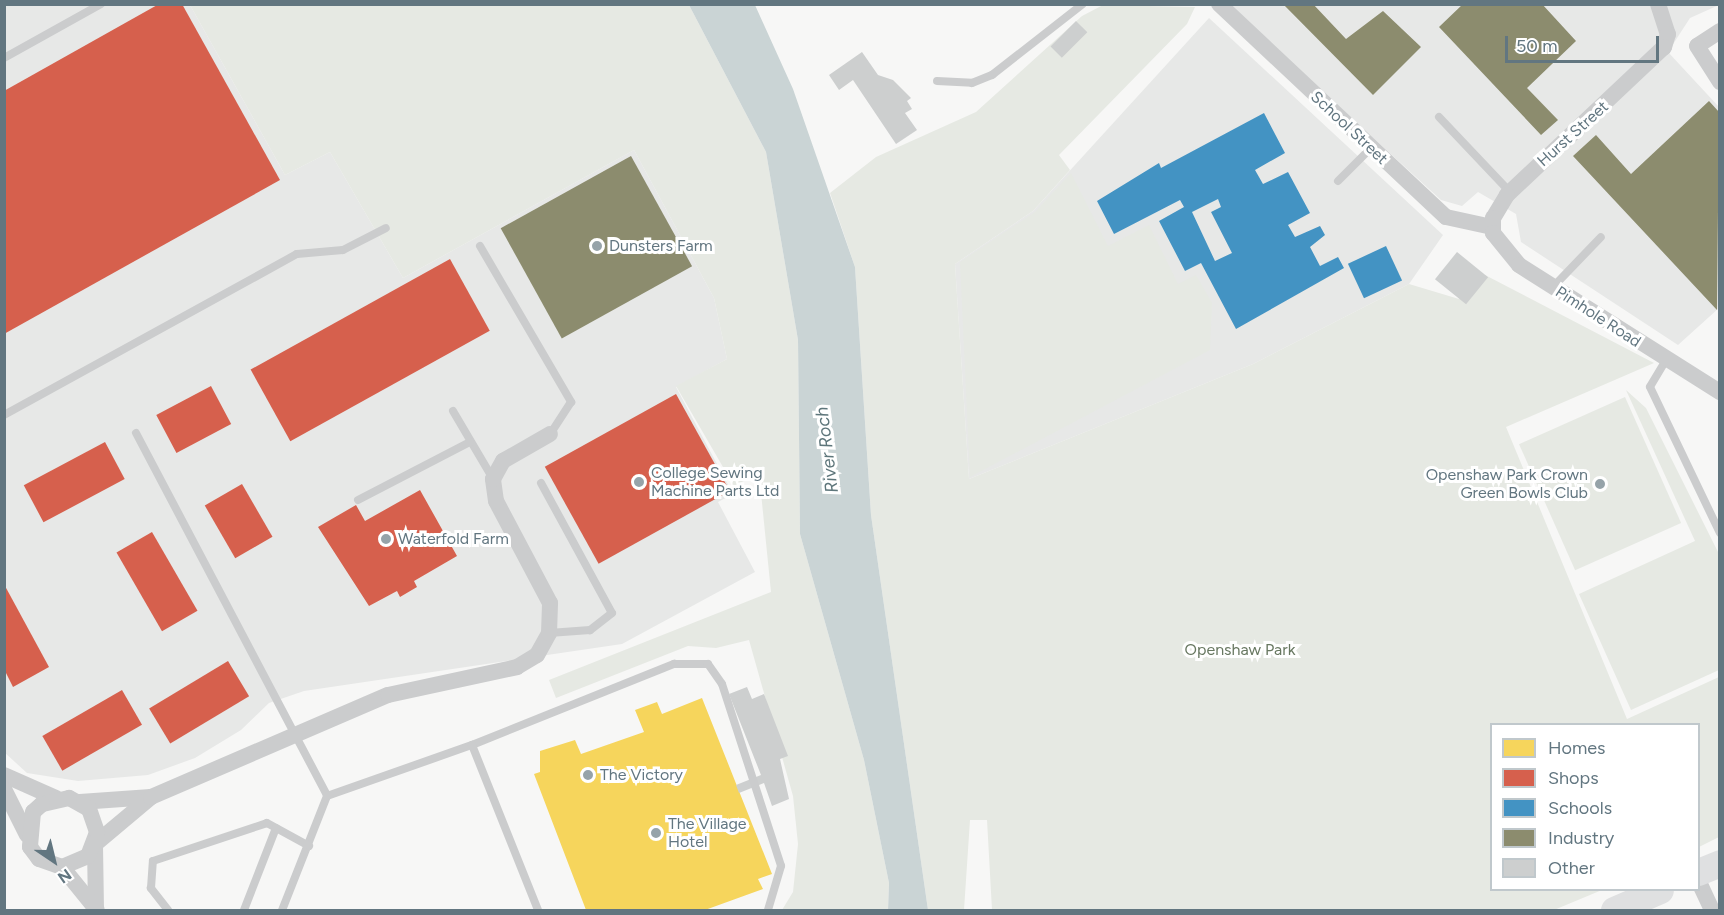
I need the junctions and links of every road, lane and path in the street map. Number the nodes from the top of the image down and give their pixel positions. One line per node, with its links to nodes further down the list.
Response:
1 (101, 4): 6 (lane)
2 (1083, 4): 7 (lane)
3 (1219, 4): 10 (street, School Street)
4 (1658, 4): 12 (street, Hurst Street)
5 (1719, 31): 8 (street)
6 (4, 58)
7 (937, 81)
8 (1719, 82)
9 (1439, 117): 12 (lane)
10 (1371, 148): 11 (lane); 13 (street, School Street)
11 (1338, 181)
12 (1510, 192): 13 (street, Hurst Street)
13 (1492, 227): 17 (street, Pimhole Road)
14 (386, 228): 21 (lane)
15 (1601, 237): 17 (lane)
16 (480, 246): 23 (lane)
17 (1553, 287): 18 (street, Pimhole Road)
18 (1666, 360): 19 (street, Pimhole Road); 28 (lane)
19 (1719, 392)
20 (453, 411): 24 (lane)
21 (4, 415)
22 (136, 433): 30 (lane)
23 (550, 434): 25 (street)
24 (470, 442): 25 (lane); 27 (lane)
25 (493, 479): 29 (street)
26 (541, 483): 29 (lane)
27 (358, 500)
28 (1719, 533)
29 (549, 633): 30 (street)
30 (294, 736): 34 (lane); 35 (street)
31 (472, 745): 34 (lane); 51 (lane); 52 (lane)
32 (4, 775): 36 (street)
33 (4, 789): 39 (street)
34 (327, 796): 41 (lane)
35 (151, 797): 37 (street); 40 (street)
36 (56, 798): 37 (street); 39 (street)
37 (80, 802): 40 (street)
38 (276, 828): 41 (lane); 48 (lane); 49 (lane)
39 (27, 835): 43 (street)
40 (95, 845): 43 (street); 47 (street)
41 (309, 846): 50 (lane)
42 (1719, 863): 44 (highway)
43 (62, 867): 47 (street)
44 (1700, 871)
45 (1700, 884): 54 (street)
46 (1658, 891): 53 (highway)
47 (96, 910)
48 (168, 910)
49 (244, 910)
50 (282, 910)
51 (538, 910)
52 (768, 910)
53 (1614, 910)
54 (1712, 910)

